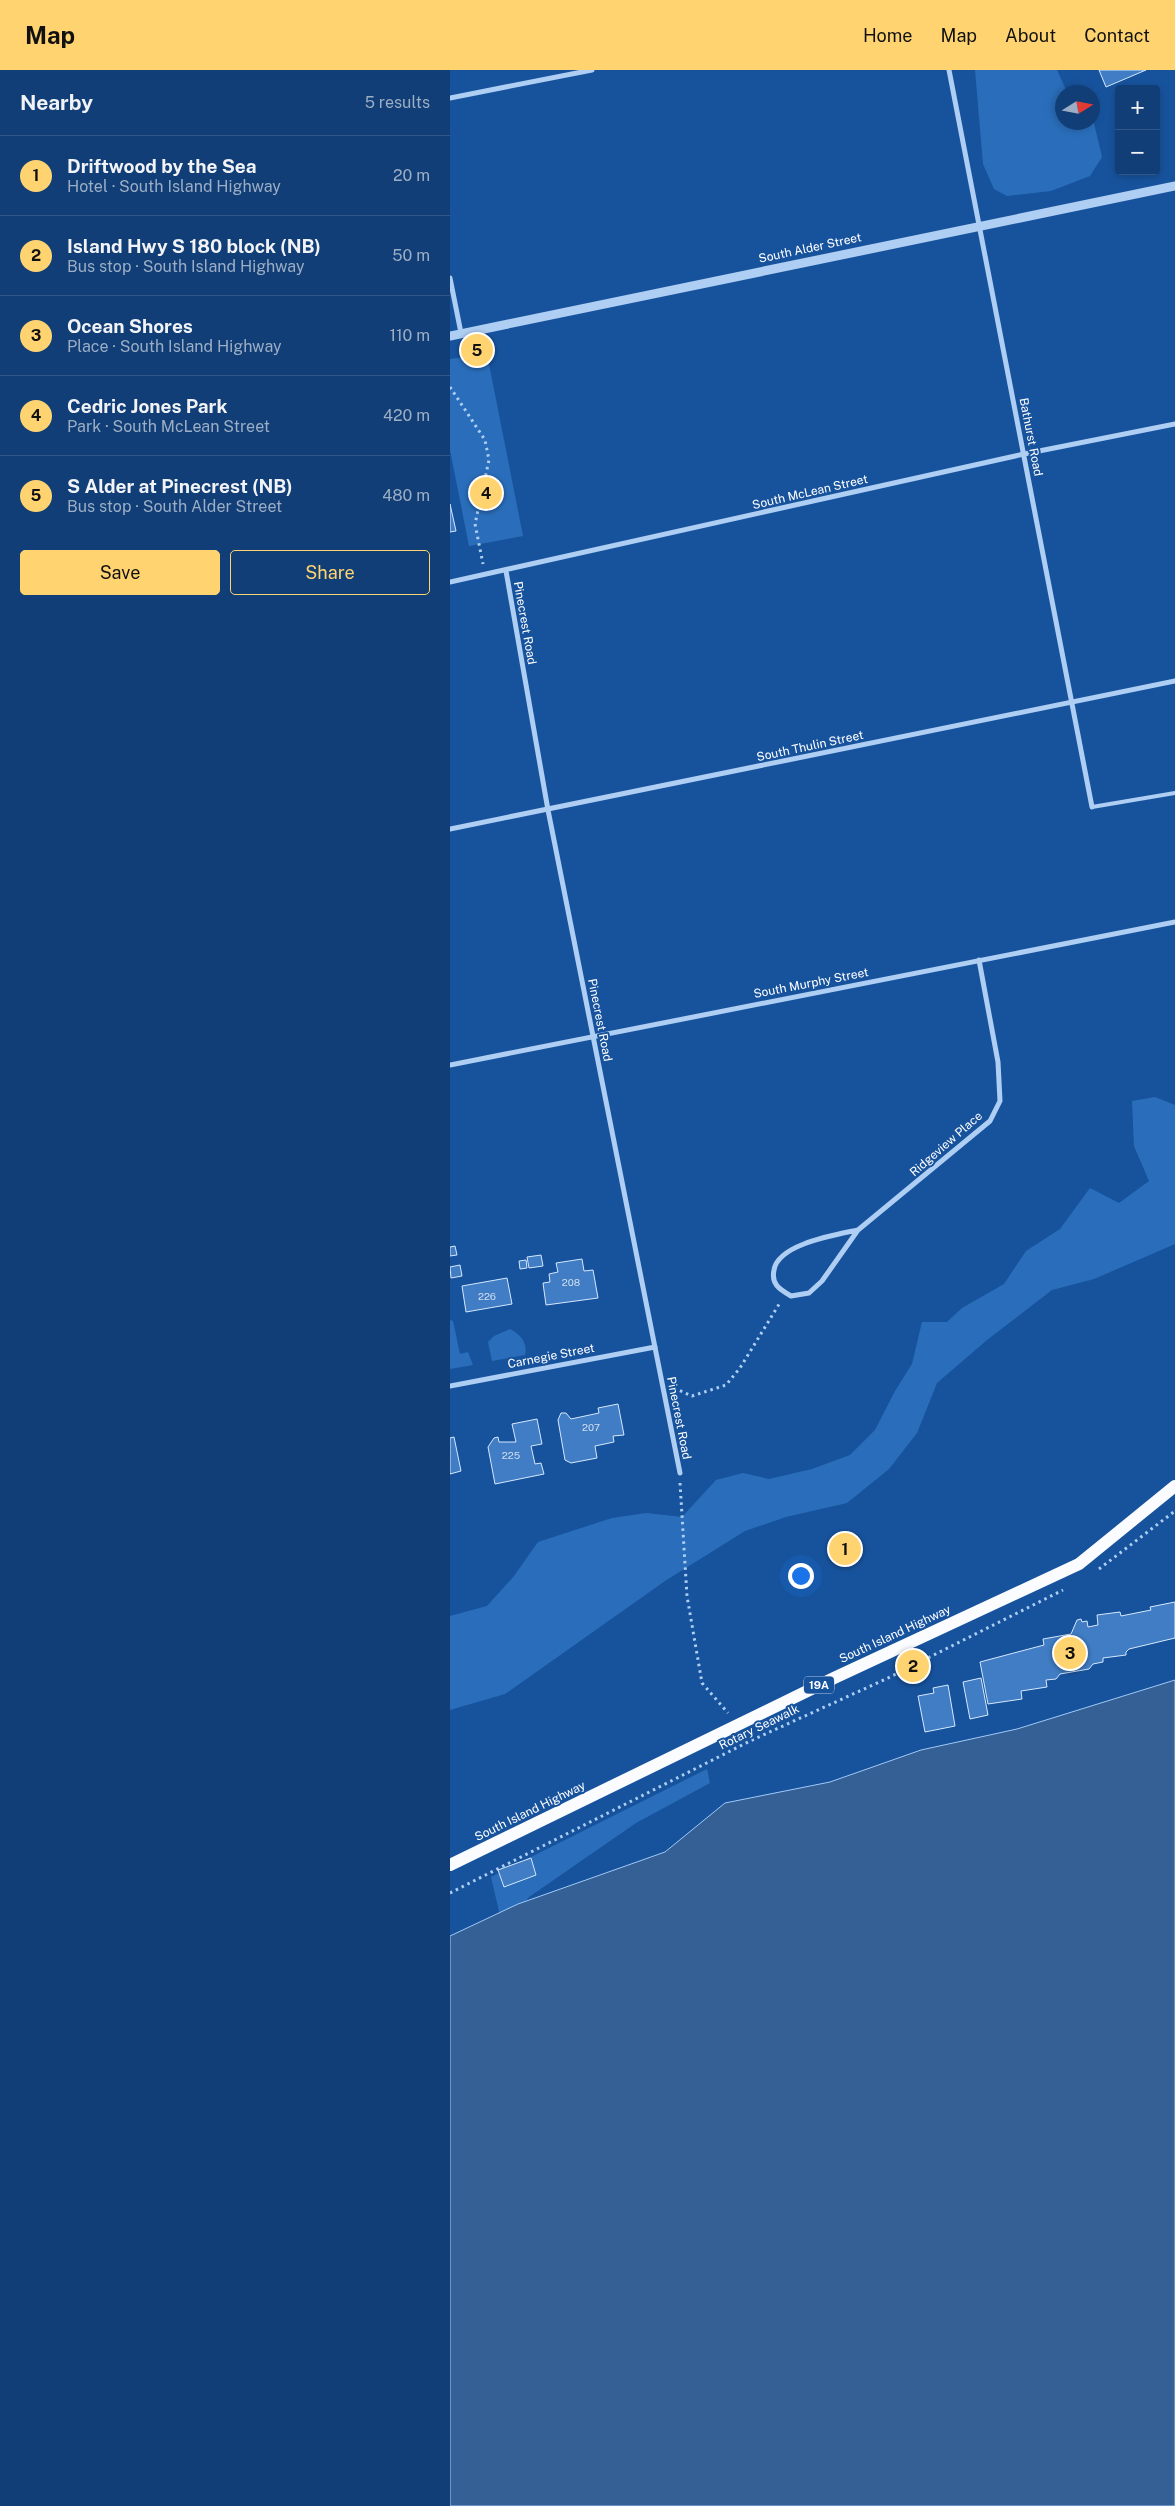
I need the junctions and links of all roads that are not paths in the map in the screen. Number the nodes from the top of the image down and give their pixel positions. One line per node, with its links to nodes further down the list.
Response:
1 (592, 70): 3 (street)
2 (949, 70): 5 (street, Bathurst Road)
3 (450, 98)
4 (1175, 186): 5 (street, South Alder Street)
5 (980, 226): 7 (street, South Alder Street); 10 (street, Bathurst Road)
6 (450, 278): 7 (street)
7 (461, 333): 8 (street, South Alder Street)
8 (450, 336)
9 (1175, 424): 10 (street, South McLean Street)
10 (1024, 454): 11 (street, South McLean Street); 14 (street, Bathurst Road)
11 (506, 571): 12 (street, South McLean Street); 17 (street, Pinecrest Road)
12 (450, 582)
13 (1175, 681): 14 (street, South Thulin Street)
14 (1071, 702): 16 (street, Bathurst Road); 17 (street, South Thulin Street)
15 (1175, 793): 16 (lane)
16 (1092, 807)
17 (548, 810): 18 (street, South Thulin Street); 21 (street, Pinecrest Road)
18 (450, 829)
19 (1175, 922): 20 (street, South Murphy Street)
20 (979, 960): 21 (street, South Murphy Street); 23 (street, Ridgeview Place)
21 (594, 1036): 22 (street, South Murphy Street); 24 (street, Pinecrest Road)
22 (450, 1065)
23 (858, 1230): 23 (street, Ridgeview Place)
24 (655, 1346): 25 (street, Carnegie Street); 26 (street, Pinecrest Road)
25 (450, 1386)
26 (680, 1473)
27 (1175, 1486): 28 (main road, South Island Highway / 19A)
28 (450, 1866)

